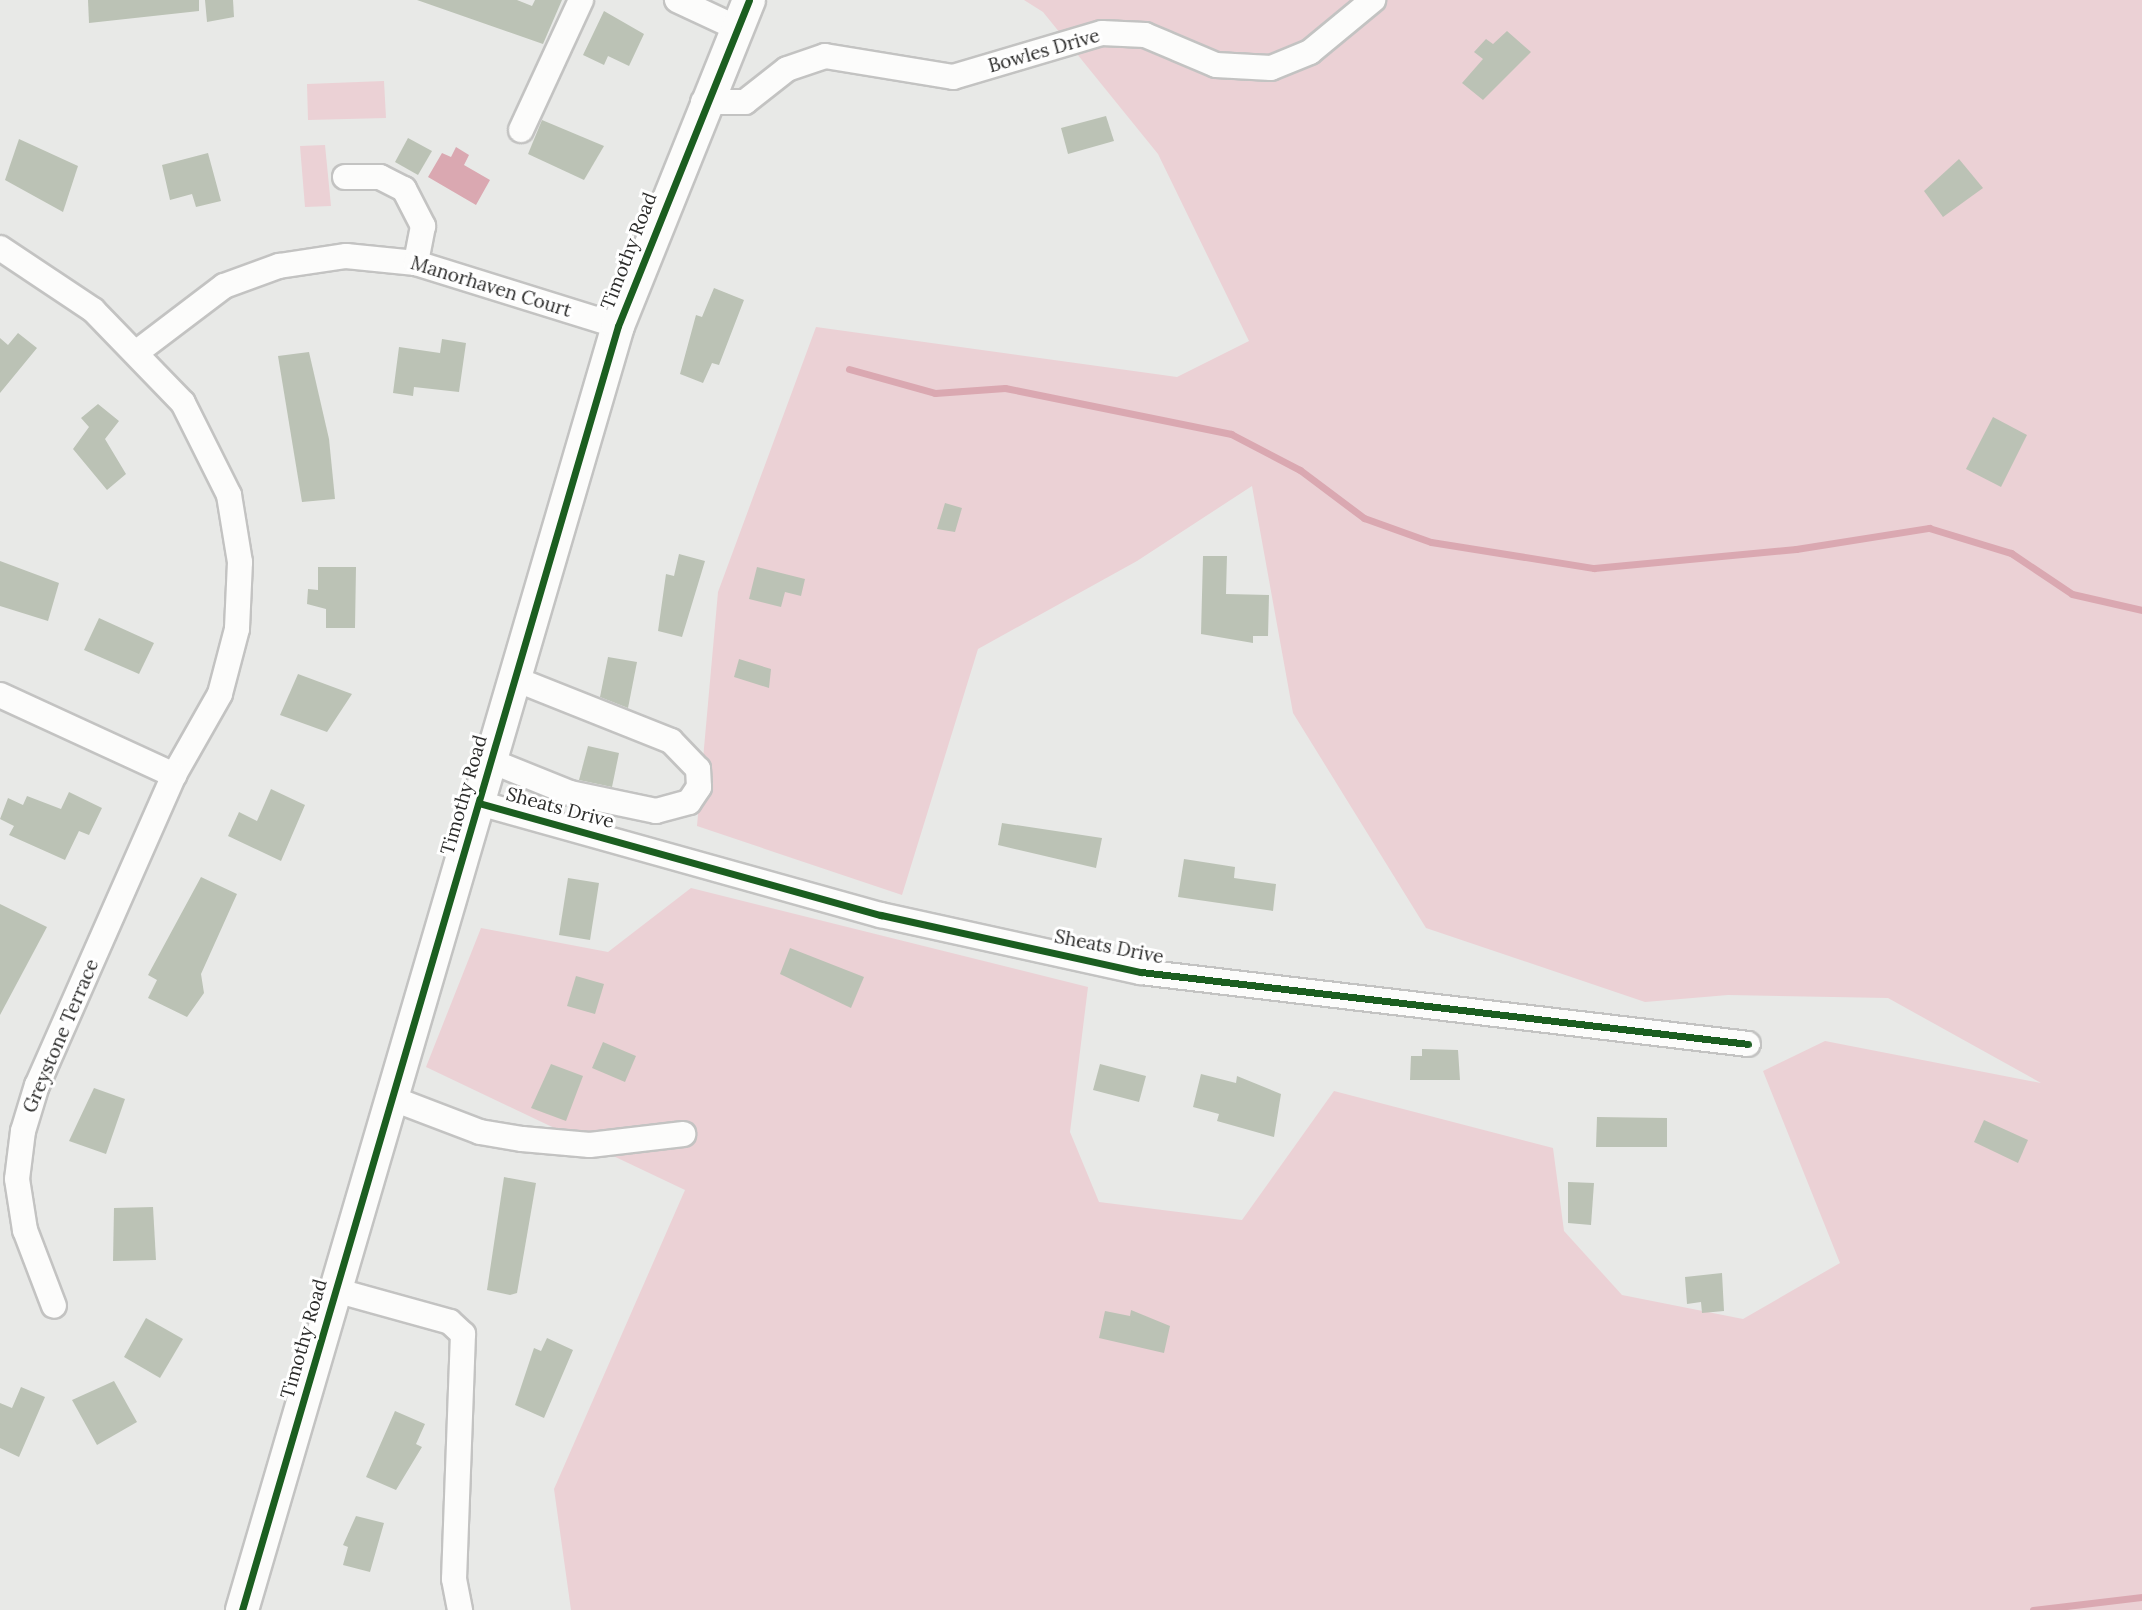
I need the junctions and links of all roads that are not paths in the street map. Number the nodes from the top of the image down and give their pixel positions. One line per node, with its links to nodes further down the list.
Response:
1 (581, 0): 6 (street)
2 (677, 0): 4 (street)
3 (1373, 0): 5 (street, Bowles Drive)
4 (742, 14): 5 (main road, Timothy Road)
5 (703, 102): 10 (main road, Timothy Road)
6 (521, 130)
7 (345, 177): 9 (street)
8 (0, 248): 11 (street, Greystone Terrace)
9 (416, 263): 10 (street, Manorhaven Court); 11 (street, Manorhaven Court)
10 (618, 326): 12 (main road, Timothy Road)
11 (137, 352): 15 (street, Greystone Terrace)
12 (514, 679): 14 (main road, Timothy Road); 14 (street)
13 (0, 695): 15 (street)
14 (491, 761): 16 (main road, Timothy Road)
15 (174, 775): 21 (street, Greystone Terrace)
16 (479, 803): 17 (street, Sheats Drive); 18 (main road, Timothy Road)
17 (1748, 1044)
18 (391, 1098): 19 (street); 20 (main road, Timothy Road)
19 (683, 1134)
20 (335, 1290): 22 (main road, Timothy Road); 23 (street)
21 (54, 1306)
22 (242, 1610)
23 (460, 1610)

